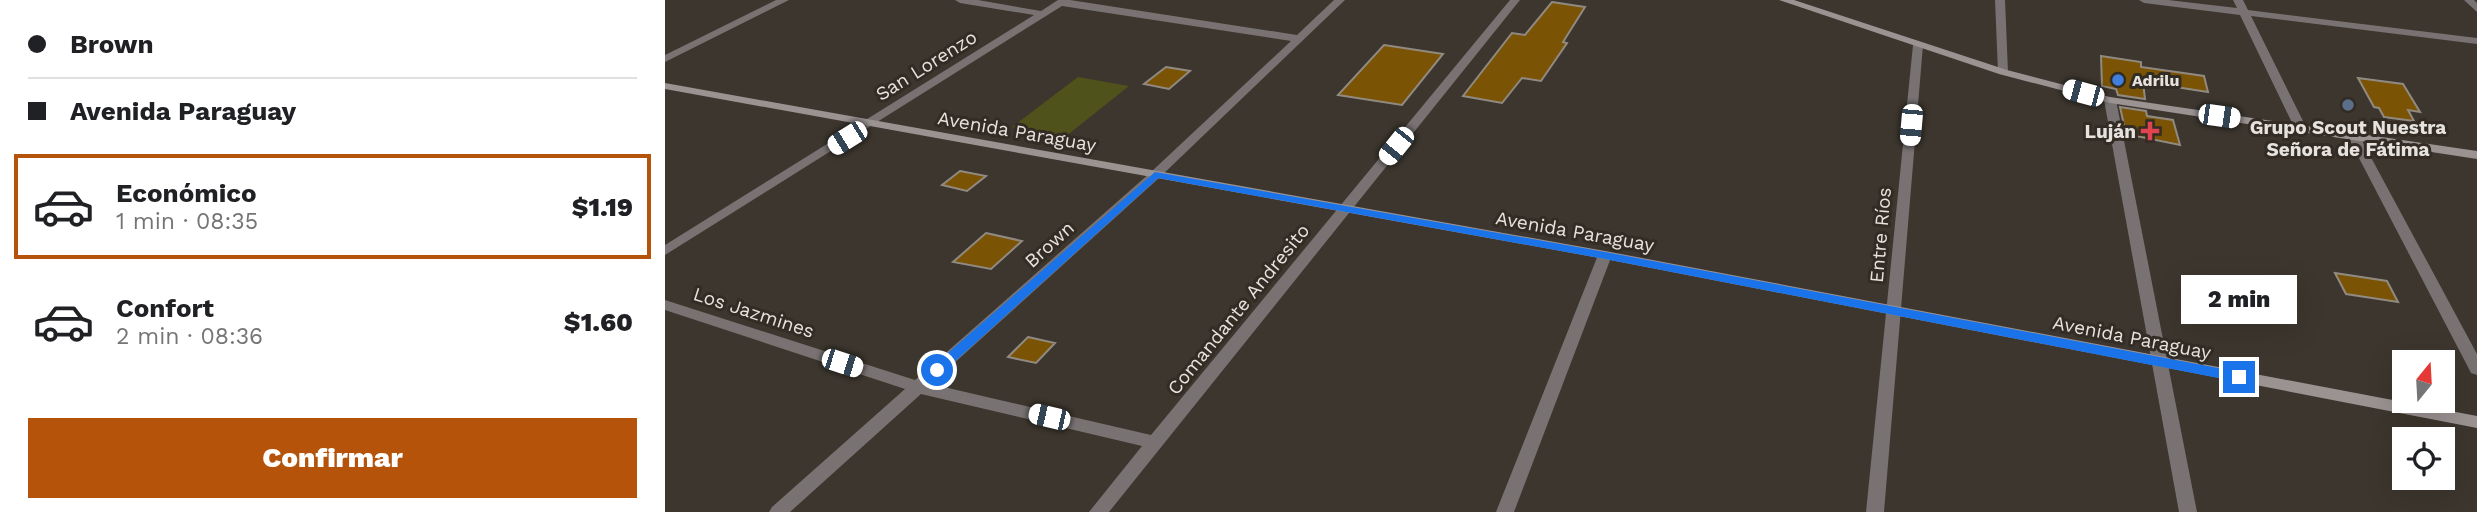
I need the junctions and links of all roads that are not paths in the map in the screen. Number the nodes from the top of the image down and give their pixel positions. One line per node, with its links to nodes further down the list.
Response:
1 (784, 0): 17 (street)
2 (960, 0): 13 (street)
3 (1340, 0): 14 (street, Brown)
4 (1515, 0): 26 (street, Comandante Andresito)
5 (1784, 0): 16 (main road)
6 (2000, 0): 18 (street)
7 (2144, 0): 12 (street)
8 (2238, 0): 12 (street)
9 (2469, 0): 11 (street)
10 (1063, 1): 13 (street, San Lorenzo); 14 (street)
11 (2477, 9)
12 (2243, 12): 15 (street); 22 (street)
13 (1044, 13): 21 (street, San Lorenzo)
14 (1300, 39): 25 (street, Brown)
15 (2477, 41)
16 (1917, 45): 18 (main road); 30 (street, Entre Ríos)
17 (665, 59)
18 (2003, 72): 20 (main road)
19 (665, 86): 21 (main road, Avenida Paraguay)
20 (2110, 100): 22 (main road); 31 (street)
21 (870, 124): 25 (main road, Avenida Paraguay); 27 (street, San Lorenzo)
22 (2301, 129): 23 (main road)
23 (2354, 137): 24 (main road); 32 (street)
24 (2477, 155)
25 (1155, 175): 26 (main road, Avenida Paraguay); 33 (street, Brown)
26 (1345, 208): 28 (main road, Avenida Paraguay); 35 (street, Comandante Andresito)
27 (665, 251)
28 (1605, 255): 30 (main road, Avenida Paraguay); 38 (street)
29 (665, 305): 33 (street, Los Jazmines)
30 (1895, 311): 31 (main road, Avenida Paraguay); 39 (street, Entre Ríos)
31 (2160, 362): 34 (main road, Avenida Paraguay); 40 (street)
32 (2477, 369)
33 (917, 387): 35 (street, Los Jazmines); 36 (street, Brown)
34 (2477, 422)
35 (1154, 442): 37 (street, Comandante Andresito)
36 (778, 512)
37 (1098, 512)
38 (1505, 512)
39 (1875, 512)
40 (2188, 512)

